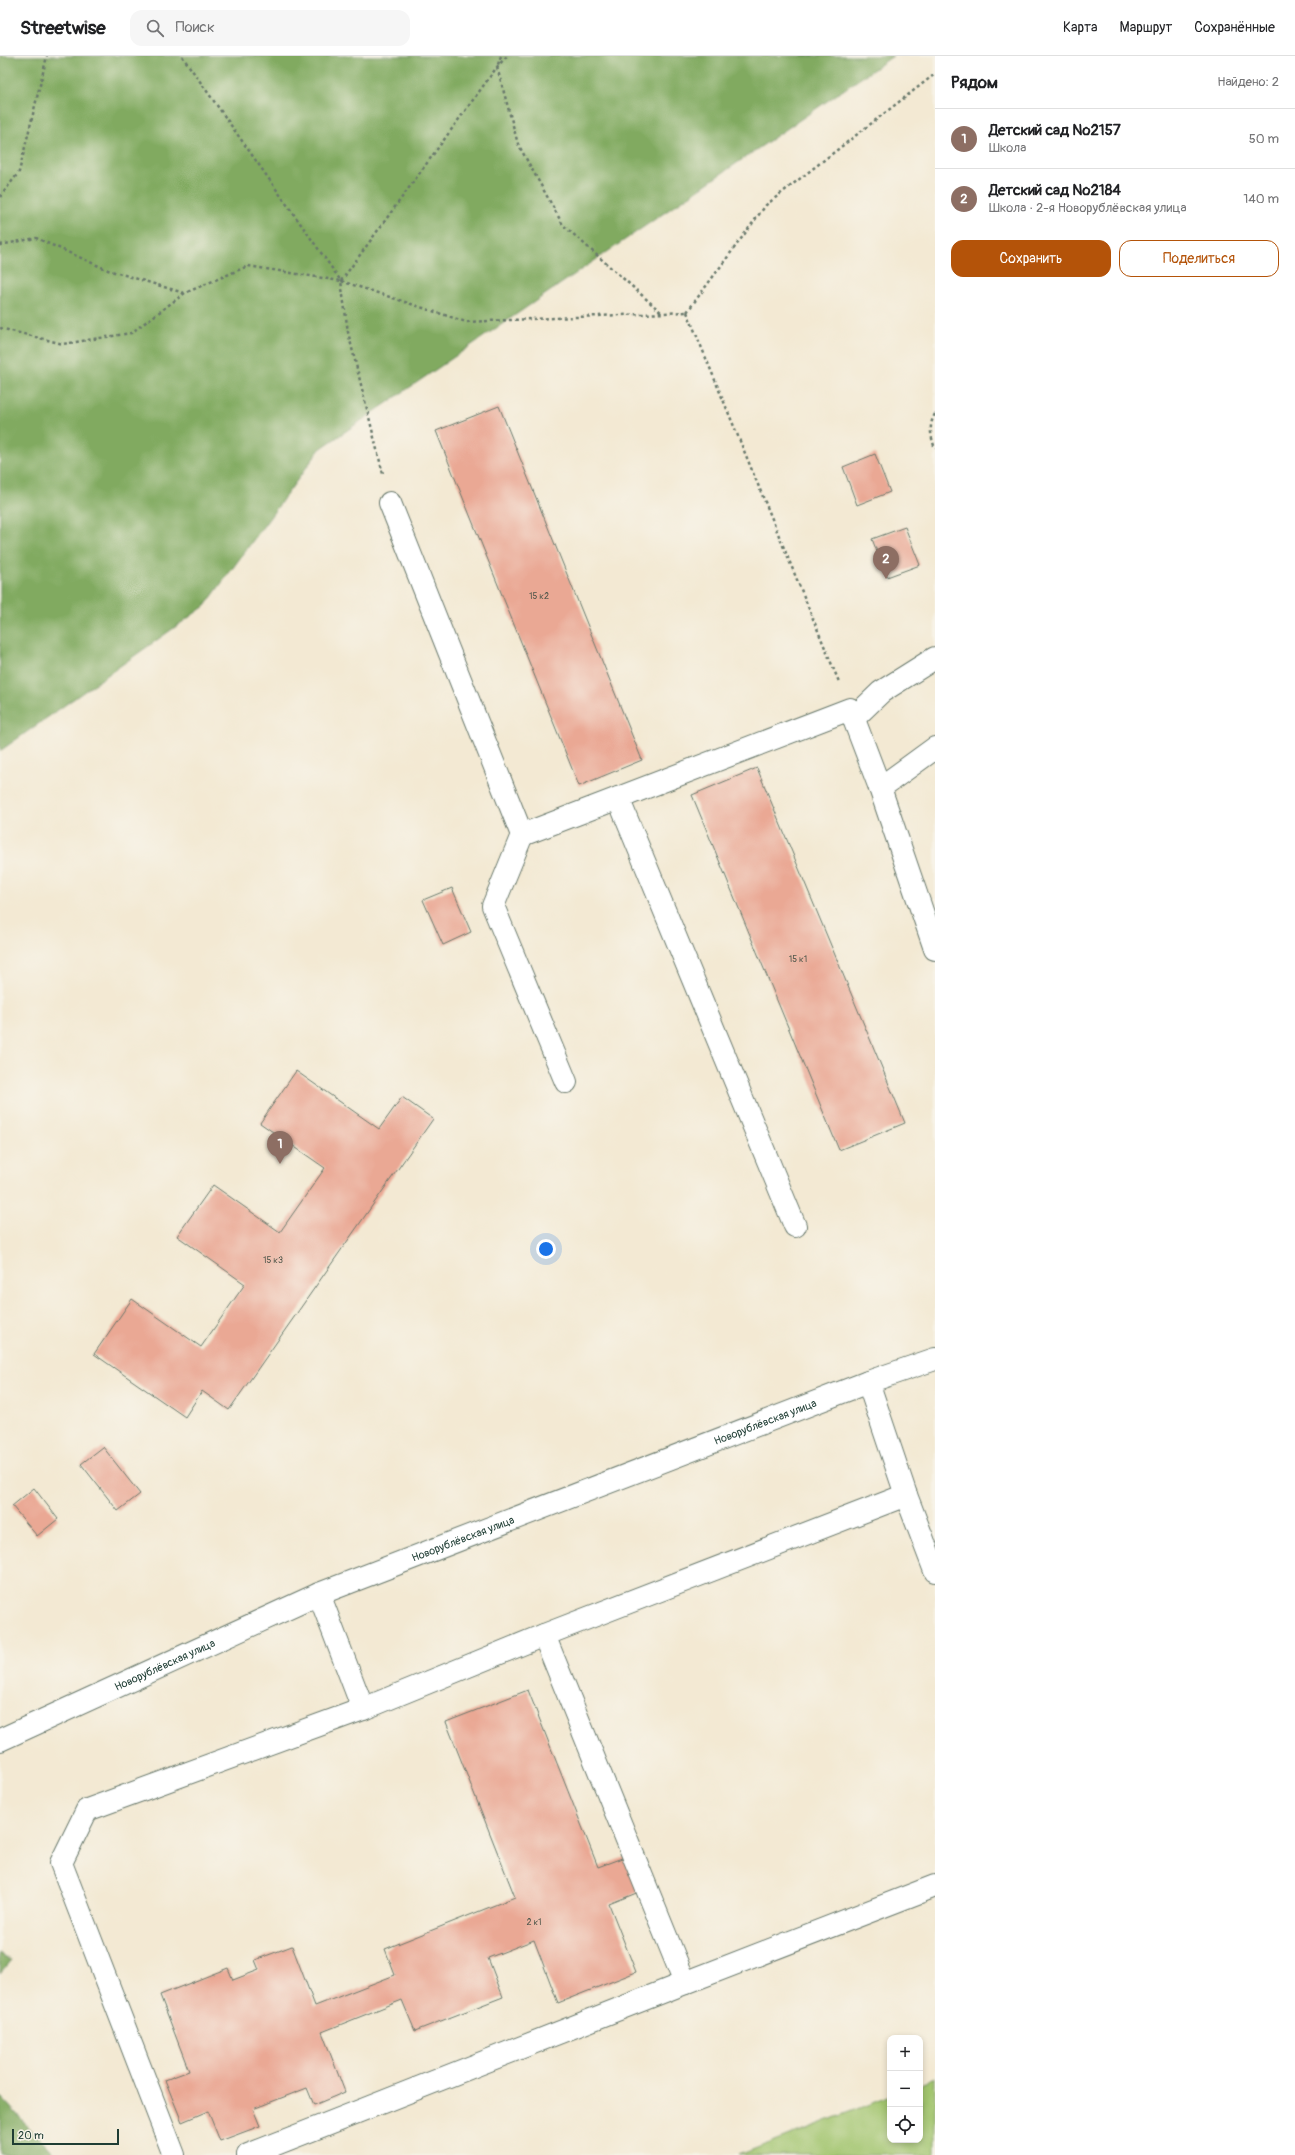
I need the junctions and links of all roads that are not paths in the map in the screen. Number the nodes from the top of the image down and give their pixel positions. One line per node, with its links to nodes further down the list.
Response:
1 (390, 503): 7 (street)
2 (935, 658): 3 (street)
3 (852, 713): 5 (street); 6 (street)
4 (935, 748): 5 (street)
5 (880, 788): 8 (street)
6 (618, 798): 7 (street); 10 (street)
7 (522, 835): 9 (street)
8 (935, 949)
9 (566, 1082)
10 (795, 1226)
11 (935, 1359): 12 (street, Новорублёвская улица)
12 (868, 1382): 13 (street); 15 (street, Новорублёвская улица)
13 (906, 1495): 14 (street); 16 (street)
14 (935, 1571)
15 (319, 1594): 17 (street); 18 (street, Новорублёвская улица)
16 (544, 1634): 17 (street); 20 (street)
17 (363, 1709): 21 (street)
18 (0, 1740)
19 (935, 1886): 20 (street)
20 (684, 1983): 22 (street)
21 (174, 2155)
22 (248, 2155)

